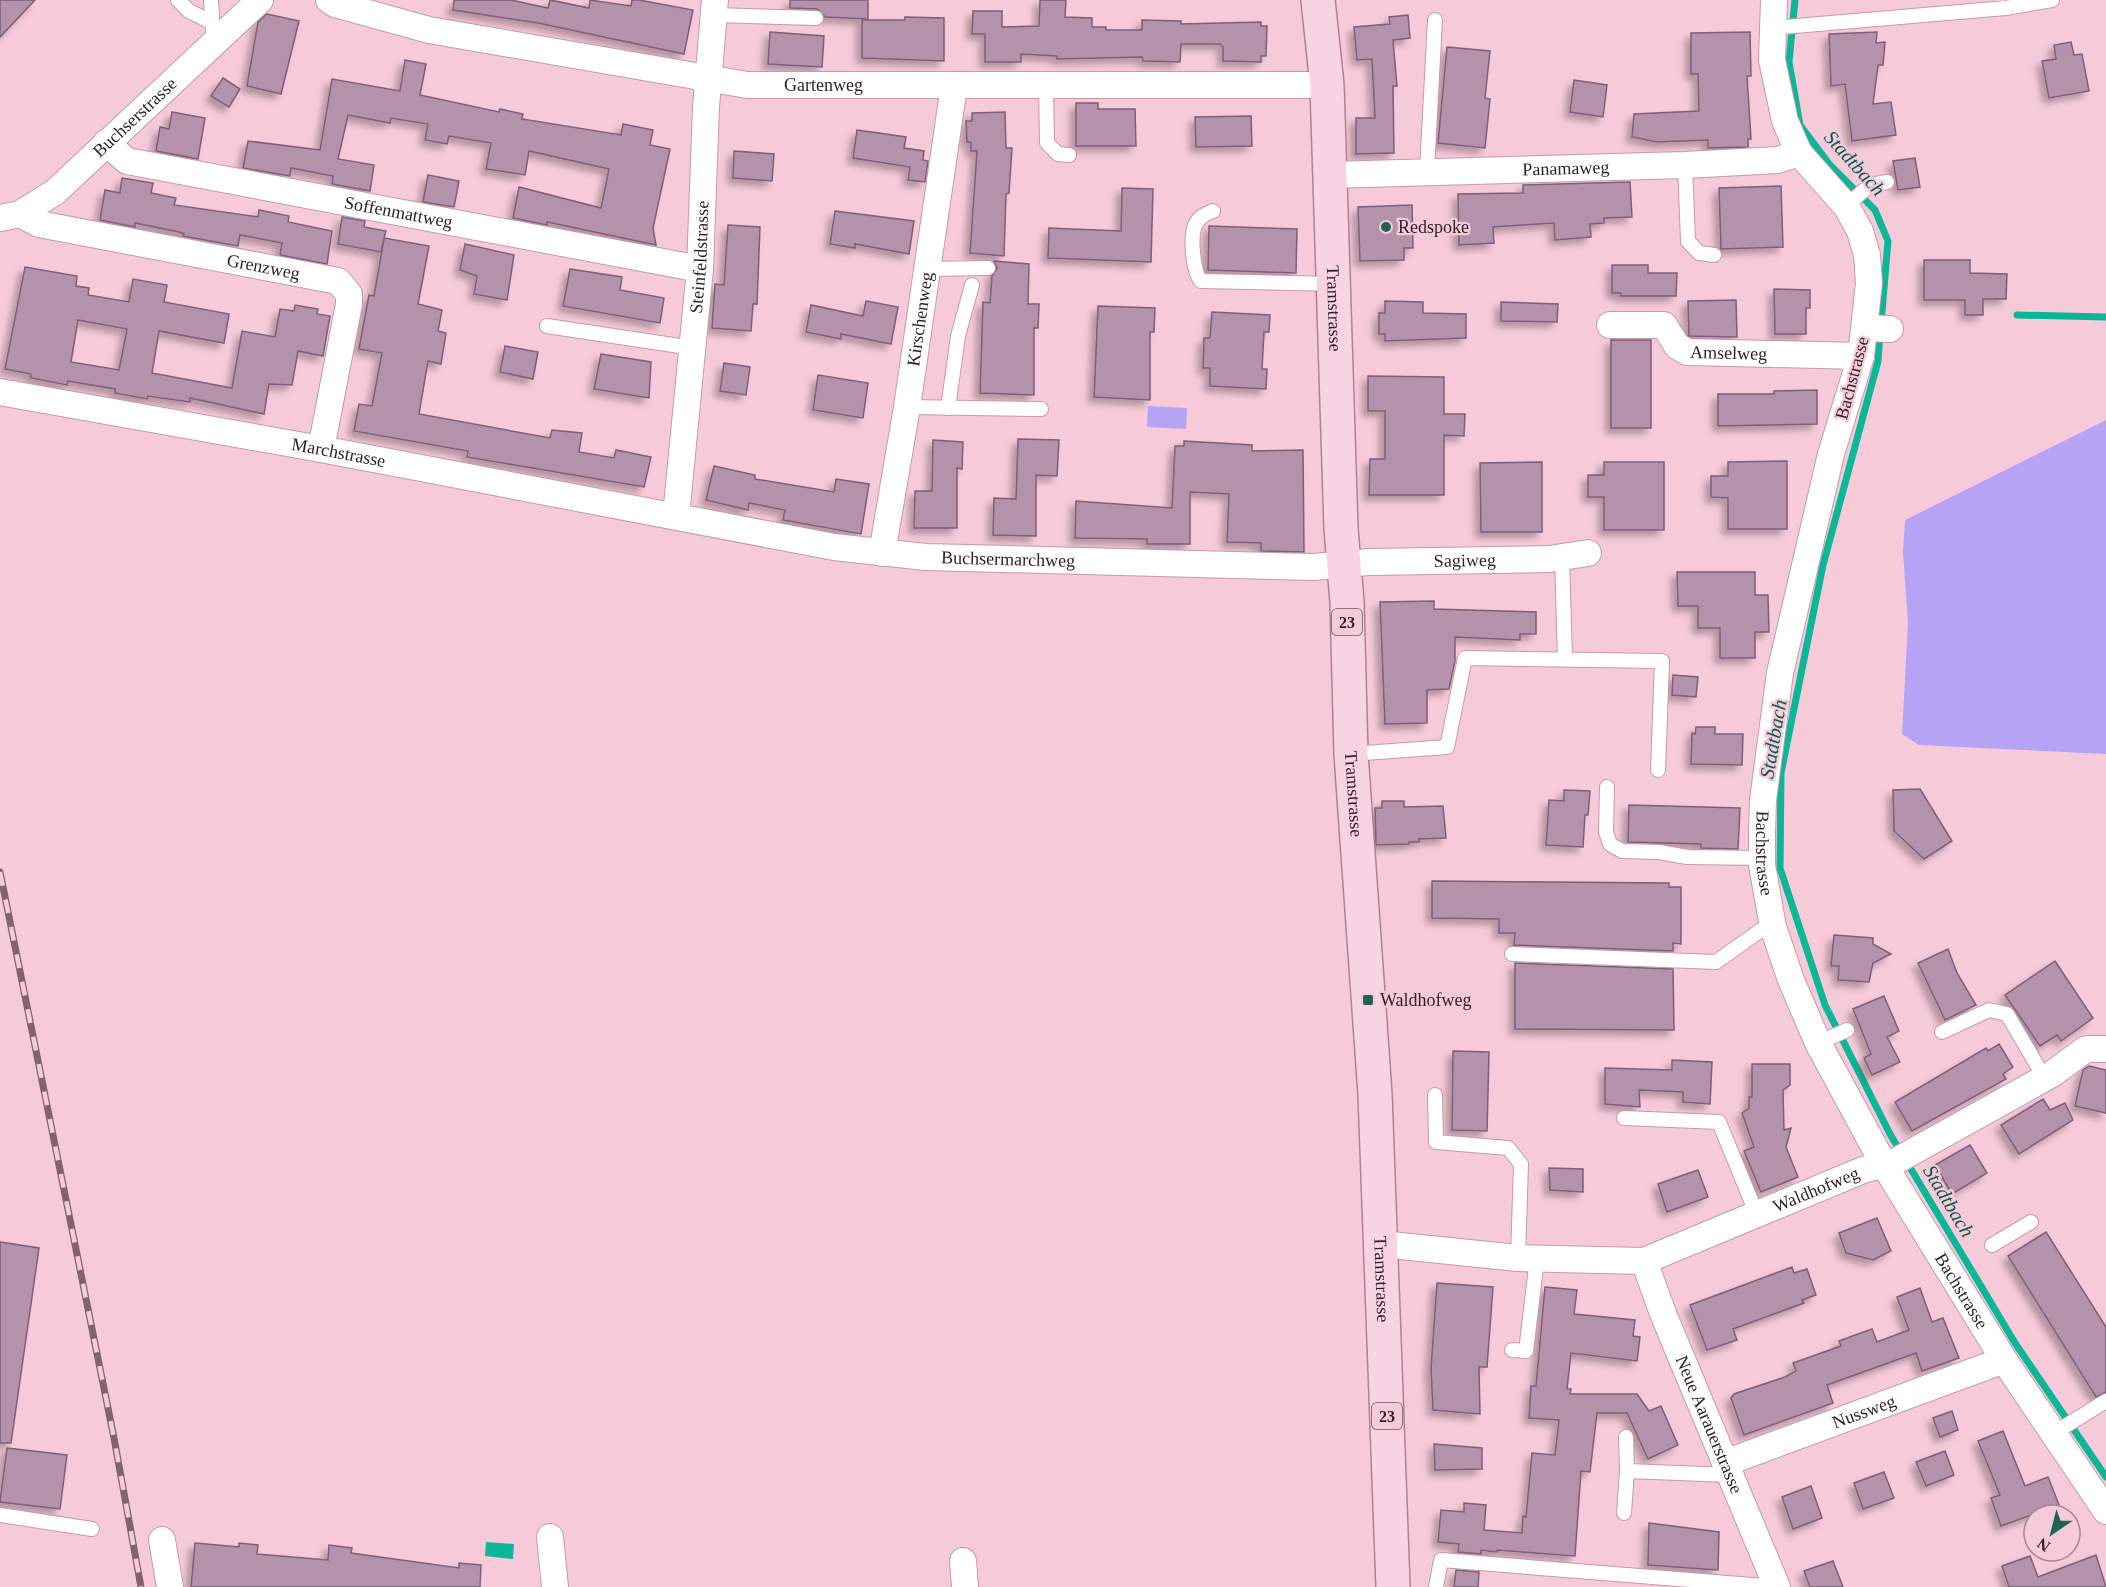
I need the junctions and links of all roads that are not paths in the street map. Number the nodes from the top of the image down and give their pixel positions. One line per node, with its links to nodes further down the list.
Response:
1 (177, 0): 12 (lane)
2 (211, 0): 12 (lane)
3 (261, 0): 12 (street, Buchserstrasse)
4 (328, 0): 13 (street, Gartenweg)
5 (1318, 0): 14 (main road, Tramstrasse / 23)
6 (1774, 0): 11 (street, Bachstrasse)
7 (2052, 0): 11 (lane)
8 (715, 8): 9 (lane); 13 (street, Steinfeldstrasse)
9 (816, 18)
10 (1435, 20): 21 (lane)
11 (1787, 26): 18 (street, Bachstrasse)
12 (212, 34): 17 (street, Buchserstrasse)
13 (708, 80): 15 (street, Gartenweg); 29 (street, Steinfeldstrasse)
14 (1327, 85): 16 (street, Gartenweg); 22 (main road, Tramstrasse / 23)
15 (954, 86): 16 (street, Gartenweg); 30 (street, Kirschenweg)
16 (1046, 86): 19 (lane)
17 (106, 143): 26 (street, Buchserstrasse); 29 (street, Soffenmattweg)
18 (1799, 153): 20 (street, Panamaweg); 24 (street, Bachstrasse)
19 (1069, 155)
20 (1685, 165): 21 (street, Panamaweg); 27 (lane)
21 (1427, 170): 22 (street, Panamaweg)
22 (1330, 175): 31 (main road, Tramstrasse / 23)
23 (1887, 183): 24 (lane)
24 (1855, 197): 36 (street, Bachstrasse)
25 (1213, 211): 31 (lane)
26 (10, 216): 41 (street, Grenzweg)
27 (1714, 255)
28 (988, 268): 30 (lane)
29 (700, 269): 35 (street, Steinfeldstrasse)
30 (927, 269): 38 (street, Kirschenweg)
31 (1333, 284): 46 (main road, Tramstrasse / 23)
32 (972, 285): 39 (lane)
33 (1610, 325): 36 (street, Amselweg)
34 (547, 326): 35 (lane)
35 (693, 348): 42 (street, Steinfeldstrasse)
36 (1861, 356): 51 (street, Bachstrasse)
37 (0, 392): 41 (street, Marchstrasse)
38 (907, 407): 39 (lane); 43 (street, Kirschenweg)
39 (948, 408): 40 (lane)
40 (1041, 409)
41 (321, 449): 42 (street, Marchstrasse)
42 (676, 516): 43 (street, Buchsermarchweg)
43 (882, 553): 46 (street, Buchsermarchweg)
44 (1588, 553): 45 (street, Sagiweg)
45 (1562, 557): 46 (street, Sagiweg); 47 (lane)
46 (1343, 567): 48 (main road, Tramstrasse / 23)
47 (1565, 659): 48 (lane); 49 (lane)
48 (1351, 754): 64 (main road, Tramstrasse / 23)
49 (1658, 770)
50 (1607, 787): 51 (lane)
51 (1762, 858): 52 (street, Bachstrasse)
52 (1773, 927): 53 (lane); 56 (street, Bachstrasse)
53 (1512, 954)
54 (1847, 1030): 56 (lane)
55 (1942, 1032): 58 (lane)
56 (1818, 1043): 61 (street, Bachstrasse)
57 (2096, 1049): 58 (street, Waldhofweg)
58 (2044, 1077): 61 (street, Waldhofweg)
59 (1435, 1095): 66 (lane)
60 (1624, 1118): 62 (lane)
61 (1896, 1160): 62 (street, Waldhofweg); 69 (street, Bachstrasse)
62 (1757, 1215): 67 (street, Waldhofweg)
63 (2031, 1222): 65 (lane)
64 (1381, 1244): 66 (street, Waldhofweg); 85 (main road, Tramstrasse / 23)
65 (1992, 1245)
66 (1528, 1259): 67 (street, Waldhofweg); 68 (lane)
67 (1644, 1261): 73 (street, Neue Aarauerstrasse)
68 (1512, 1350)
69 (2004, 1360): 71 (street, Bachstrasse); 73 (street, Nussweg)
70 (2106, 1401): 71 (lane)
71 (2057, 1431): 75 (street, Bachstrasse)
72 (1626, 1437): 74 (lane)
73 (1727, 1469): 74 (lane); 87 (street, Neue Aarauerstrasse)
74 (1628, 1471): 76 (lane)
75 (2106, 1511)
76 (1624, 1513)
77 (0, 1515): 78 (lane)
78 (92, 1530)
79 (550, 1537): 83 (street)
80 (162, 1540): 82 (street)
81 (963, 1561): 84 (street)
82 (170, 1587)
83 (555, 1587)
84 (965, 1587)
85 (1393, 1587)
86 (1436, 1587): 87 (lane)
87 (1777, 1587)

